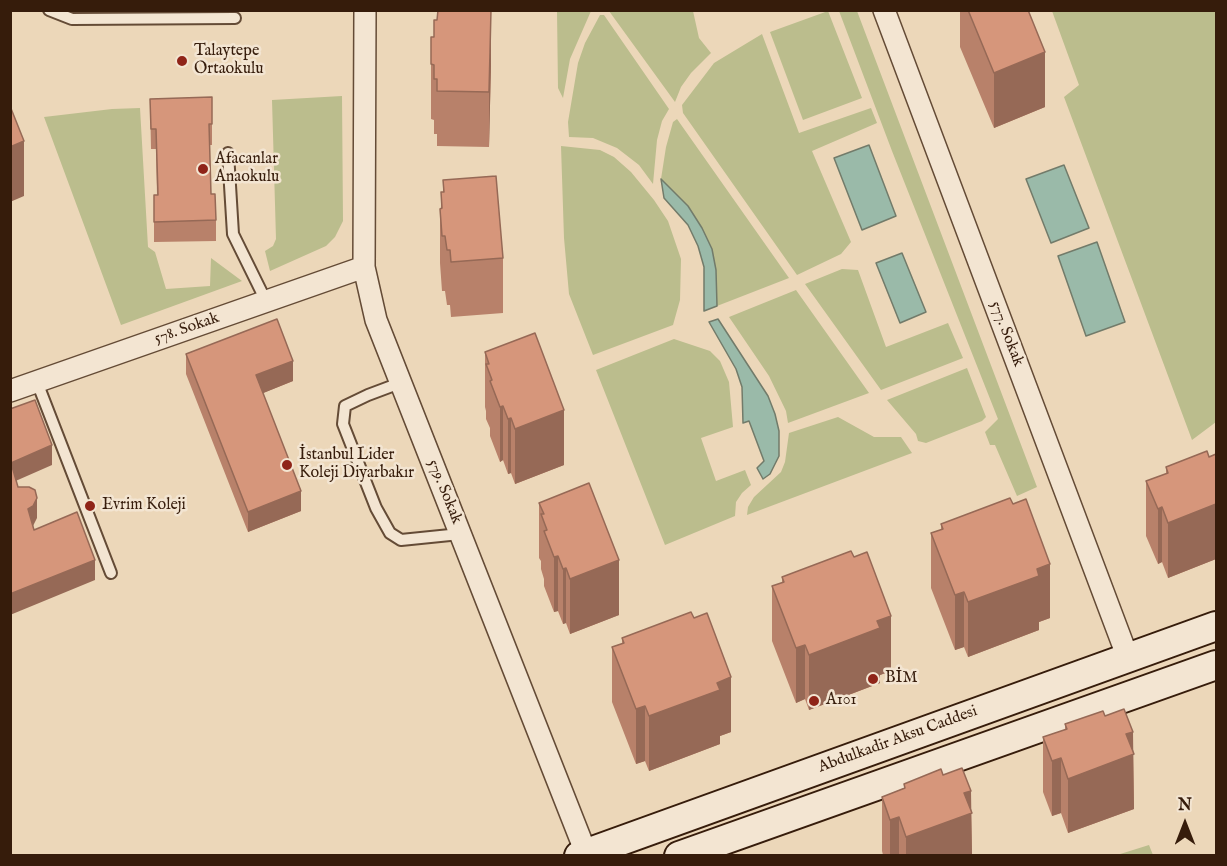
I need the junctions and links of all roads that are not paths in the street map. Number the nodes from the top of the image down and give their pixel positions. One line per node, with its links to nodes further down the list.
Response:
1 (49, 10): 4 (lane)
2 (365, 10): 6 (street, 579. Sokak)
3 (884, 10): 14 (street, 577. Sokak)
4 (235, 18)
5 (228, 153): 7 (lane)
6 (364, 267): 7 (street, 578. Sokak); 9 (street, 579. Sokak)
7 (266, 301): 8 (street, 578. Sokak)
8 (37, 382): 10 (street, 578. Sokak); 12 (lane)
9 (400, 383): 11 (street, 579. Sokak); 11 (lane)
10 (10, 392)
11 (460, 534): 17 (street, 579. Sokak)
12 (111, 573)
13 (1216, 626): 14 (main road, Abdulkadir Aksu Caddesi)
14 (1128, 658): 17 (main road, Abdulkadir Aksu Caddesi)
15 (1216, 665): 16 (main road)
16 (717, 849): 18 (main road)
17 (583, 854)
18 (679, 855)

